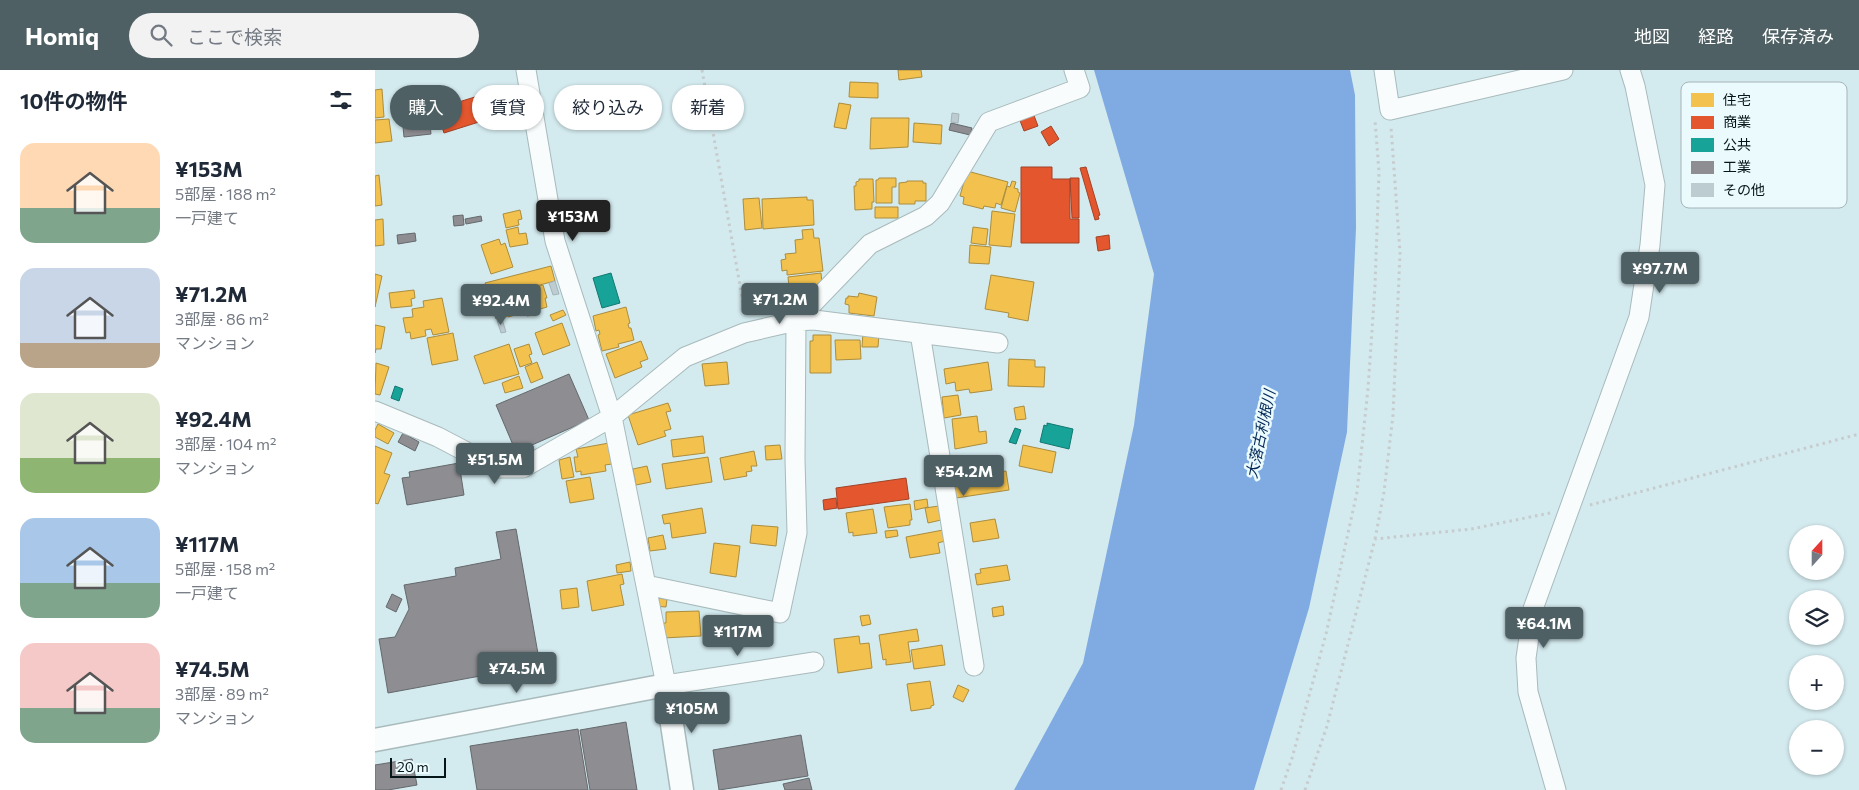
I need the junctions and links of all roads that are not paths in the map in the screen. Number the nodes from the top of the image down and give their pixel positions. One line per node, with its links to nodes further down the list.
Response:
1 (525, 70): 10 (street)
2 (1074, 70): 6 (street)
3 (1383, 70): 4 (street)
4 (1563, 70)
5 (1629, 70): 17 (street)
6 (797, 321): 7 (street); 10 (street); 11 (street)
7 (920, 333): 8 (street); 13 (street)
8 (998, 343)
9 (375, 411): 10 (street)
10 (612, 417): 11 (street)
11 (646, 584): 14 (street)
12 (814, 662): 14 (street)
13 (975, 666)
14 (666, 685): 15 (street); 16 (street)
15 (375, 740)
16 (682, 790)
17 (1557, 790)

